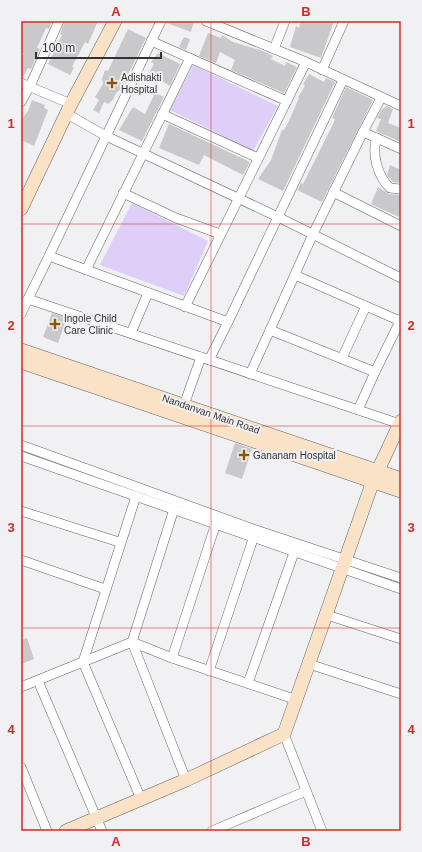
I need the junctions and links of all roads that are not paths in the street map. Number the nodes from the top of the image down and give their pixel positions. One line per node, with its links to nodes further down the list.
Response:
1 (59, 21): 14 (street)
2 (115, 21): 19 (main road)
3 (161, 21): 7 (street)
4 (206, 21): 8 (street)
5 (285, 21): 8 (street)
6 (344, 21): 11 (street)
7 (151, 41): 9 (street); 22 (street)
8 (274, 49): 10 (street)
9 (190, 58): 16 (street); 20 (street)
10 (306, 62): 11 (street); 16 (street)
11 (322, 70): 12 (street)
12 (343, 80): 15 (street); 32 (street)
13 (21, 83): 14 (street)
14 (30, 86): 17 (street); 19 (street)
15 (381, 98): 18 (street); 21 (street)
16 (287, 101): 26 (street)
17 (21, 102)
18 (401, 106)
19 (69, 109): 22 (street); 31 (main road)
20 (162, 114): 25 (street); 26 (street)
21 (363, 132): 23 (street); 28 (street)
22 (106, 136): 25 (street); 36 (street)
23 (377, 138): 24 (street); 27 (street)
24 (401, 149)
25 (143, 153): 29 (street); 30 (street)
26 (258, 158): 30 (street)
27 (400, 189)
28 (333, 192): 33 (street); 35 (street)
29 (123, 193): 34 (street); 37 (street)
30 (240, 199): 32 (street); 34 (street)
31 (21, 209)
32 (278, 217): 35 (street); 46 (street)
33 (401, 226)
34 (220, 234): 43 (street)
35 (313, 234): 38 (street); 39 (street)
36 (50, 256): 37 (street); 41 (street)
37 (86, 270): 40 (street)
38 (295, 274): 42 (street); 47 (street)
39 (401, 278)
40 (148, 293): 43 (street); 48 (street)
41 (28, 299): 44 (street); 48 (street)
42 (366, 306): 45 (street); 51 (street)
43 (185, 307): 46 (street)
44 (21, 314)
45 (400, 320): 53 (street)
46 (228, 322): 50 (street)
47 (270, 330): 51 (street); 54 (street)
48 (131, 333): 50 (street)
49 (21, 350): 55 (main road, Nandanvan Main Road)
50 (205, 358): 54 (street); 55 (street)
51 (342, 358): 53 (street)
52 (21, 362): 60 (main road)
53 (375, 372): 56 (street)
54 (250, 374): 56 (street)
55 (184, 405): 60 (main road, Nandanvan Main Road)
56 (358, 410): 57 (street)
57 (400, 423): 60 (main road)
58 (21, 445): 66 (street)
59 (21, 456): 63 (street)
60 (375, 476): 61 (main road, Nandanvan Main Road); 62 (main road); 71 (main road)
61 (401, 479)
62 (401, 491)
63 (136, 496): 64 (street); 68 (street)
64 (174, 509): 66 (street); 77 (street)
65 (21, 511): 68 (street)
66 (217, 520): 67 (street); 78 (street)
67 (255, 534): 69 (street); 81 (street)
68 (120, 542): 73 (street)
69 (296, 547): 71 (street); 83 (street)
70 (21, 560): 73 (street)
71 (343, 564): 72 (street); 74 (street); 75 (main road)
72 (401, 578)
73 (105, 589): 79 (street)
74 (401, 589)
75 (327, 615): 76 (street); 80 (main road)
76 (401, 639)
77 (132, 642): 78 (street); 79 (street); 89 (street)
78 (172, 658): 81 (street)
79 (83, 662): 82 (street); 91 (street)
80 (309, 664): 85 (street); 86 (main road)
81 (209, 671): 83 (street)
82 (38, 680): 84 (street); 92 (street)
83 (248, 683): 86 (street)
84 (21, 687)
85 (401, 694)
86 (297, 700): 87 (main road)
87 (284, 734): 89 (main road); 90 (street)
88 (21, 767): 93 (street)
89 (186, 780): 91 (main road)
90 (306, 791): 96 (street); 97 (street)
91 (141, 799): 92 (main road)
92 (96, 818): 94 (main road); 95 (street)
93 (47, 831)
94 (66, 831)
95 (102, 831)
96 (212, 831)
97 (322, 831)

